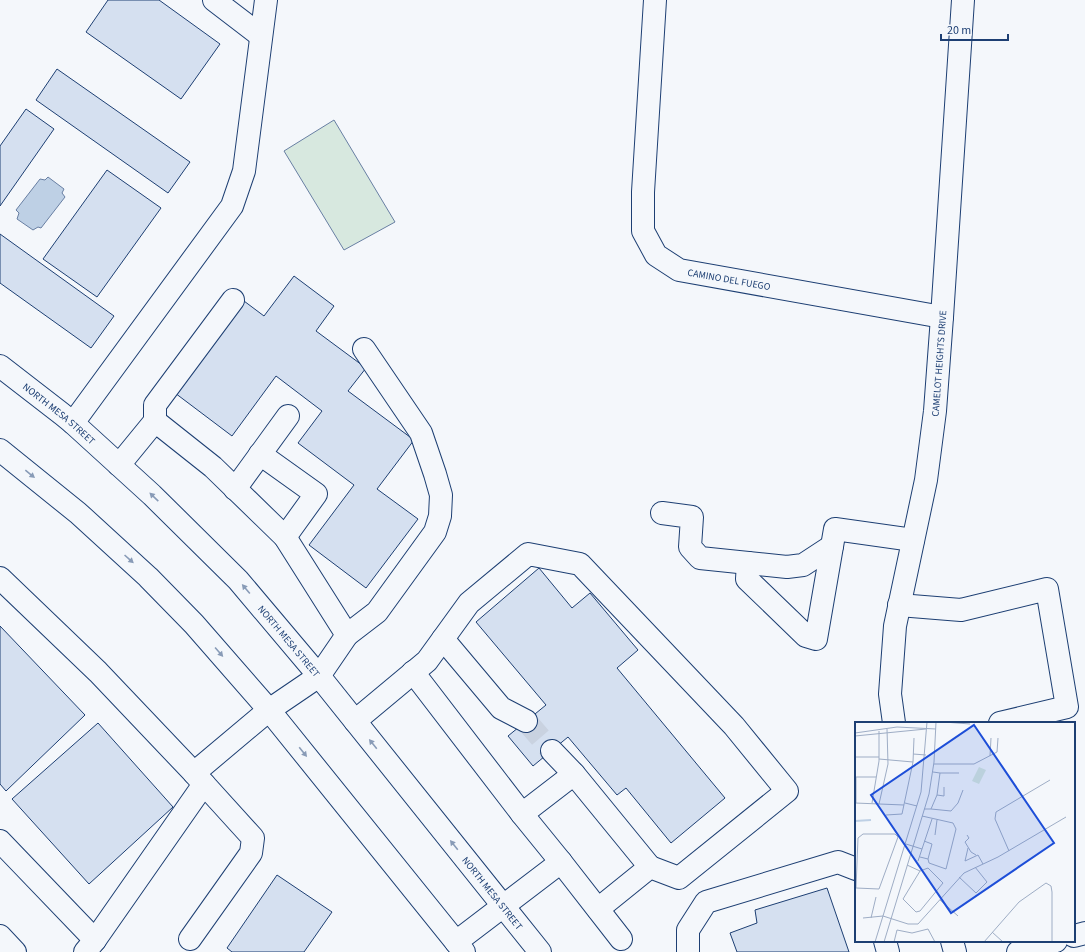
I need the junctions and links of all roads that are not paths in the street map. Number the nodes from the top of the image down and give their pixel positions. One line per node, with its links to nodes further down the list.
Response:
1 (214, 0): 5 (main road)
2 (266, 0): 5 (main road)
3 (655, 0): 7 (main road, CAMINO DEL FUEGO)
4 (963, 0): 7 (main road, CAMELOT HEIGHTS DRIVE)
5 (261, 36): 12 (main road)
6 (234, 300): 11 (main road)
7 (942, 317): 19 (main road, CAMELOT HEIGHTS DRIVE)
8 (364, 349): 24 (main road)
9 (0, 366): 12 (main road, NORTH MESA STREET)
10 (288, 416): 14 (main road)
11 (155, 421): 15 (main road); 16 (main road)
12 (73, 423): 15 (main road, NORTH MESA STREET)
13 (0, 450): 28 (main road, one-way to 28)
14 (260, 454): 16 (main road); 18 (main road)
15 (118, 465): 27 (main road, NORTH MESA STREET, one-way to 15)
16 (235, 489): 18 (main road)
17 (662, 513): 21 (main road)
18 (285, 537): 24 (main road)
19 (913, 540): 20 (main road); 23 (main road, CAMELOT HEIGHTS DRIVE)
20 (832, 546): 21 (main road); 21 (main road)
21 (748, 563)
22 (0, 578): 35 (main road)
23 (899, 605): 31 (main road, CAMELOT HEIGHTS DRIVE); 32 (main road)
24 (347, 636): 27 (main road)
25 (443, 639): 26 (main road); 30 (main road); 39 (main road)
26 (413, 672): 29 (main road); 36 (main road)
27 (319, 676): 28 (main road); 29 (main road, NORTH MESA STREET)
28 (269, 710): 35 (main road); 52 (main road, one-way to 52)
29 (355, 721): 41 (main road, NORTH MESA STREET, one-way to 29)
30 (526, 721)
31 (894, 722)
32 (1004, 722)
33 (552, 751): 34 (main road)
34 (574, 774): 36 (main road); 39 (main road)
35 (199, 779): 46 (main road); 51 (main road)
36 (522, 814): 38 (main road)
37 (0, 841): 51 (main road)
38 (561, 862): 41 (main road); 42 (main road)
39 (650, 867): 42 (main road)
40 (855, 869): 55 (main road)
41 (503, 906): 52 (main road); 54 (main road, NORTH MESA STREET)
42 (598, 909): 47 (main road)
43 (1085, 933): 45 (main road)
44 (0, 936): 53 (main road)
45 (1075, 936)
46 (190, 939)
47 (621, 939)
48 (884, 942): 56 (main road)
49 (952, 942): 57 (main road)
50 (1053, 942): 58 (main road)
51 (90, 946)
52 (460, 947)
53 (15, 952)
54 (540, 952)
55 (688, 952)
56 (888, 952)
57 (955, 952)
58 (1018, 952)

